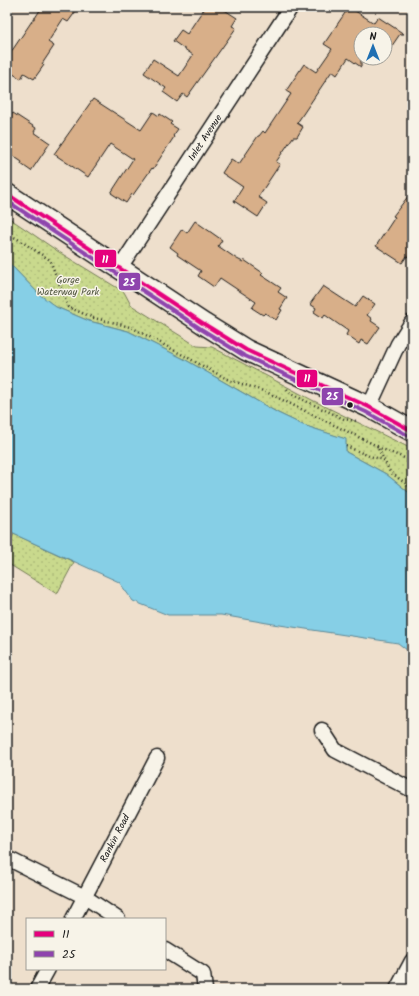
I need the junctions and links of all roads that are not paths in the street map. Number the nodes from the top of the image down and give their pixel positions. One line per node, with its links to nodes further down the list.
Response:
1 (291, 7): 3 (street, Inlet Avenue)
2 (7, 194): 3 (main road)
3 (120, 269): 5 (main road)
4 (412, 322): 5 (street)
5 (369, 407): 6 (main road)
6 (412, 431)
7 (322, 730): 9 (street)
8 (157, 758): 11 (street, Rankin Road)
9 (412, 790)
10 (7, 858): 11 (street)
11 (85, 897): 12 (street, Rankin Road); 13 (street)
12 (74, 918)
13 (116, 918)
14 (166, 951): 18 (street)
15 (412, 961): 19 (street)
16 (47, 970): 17 (street)
17 (37, 989)
18 (207, 989)
19 (397, 989)

